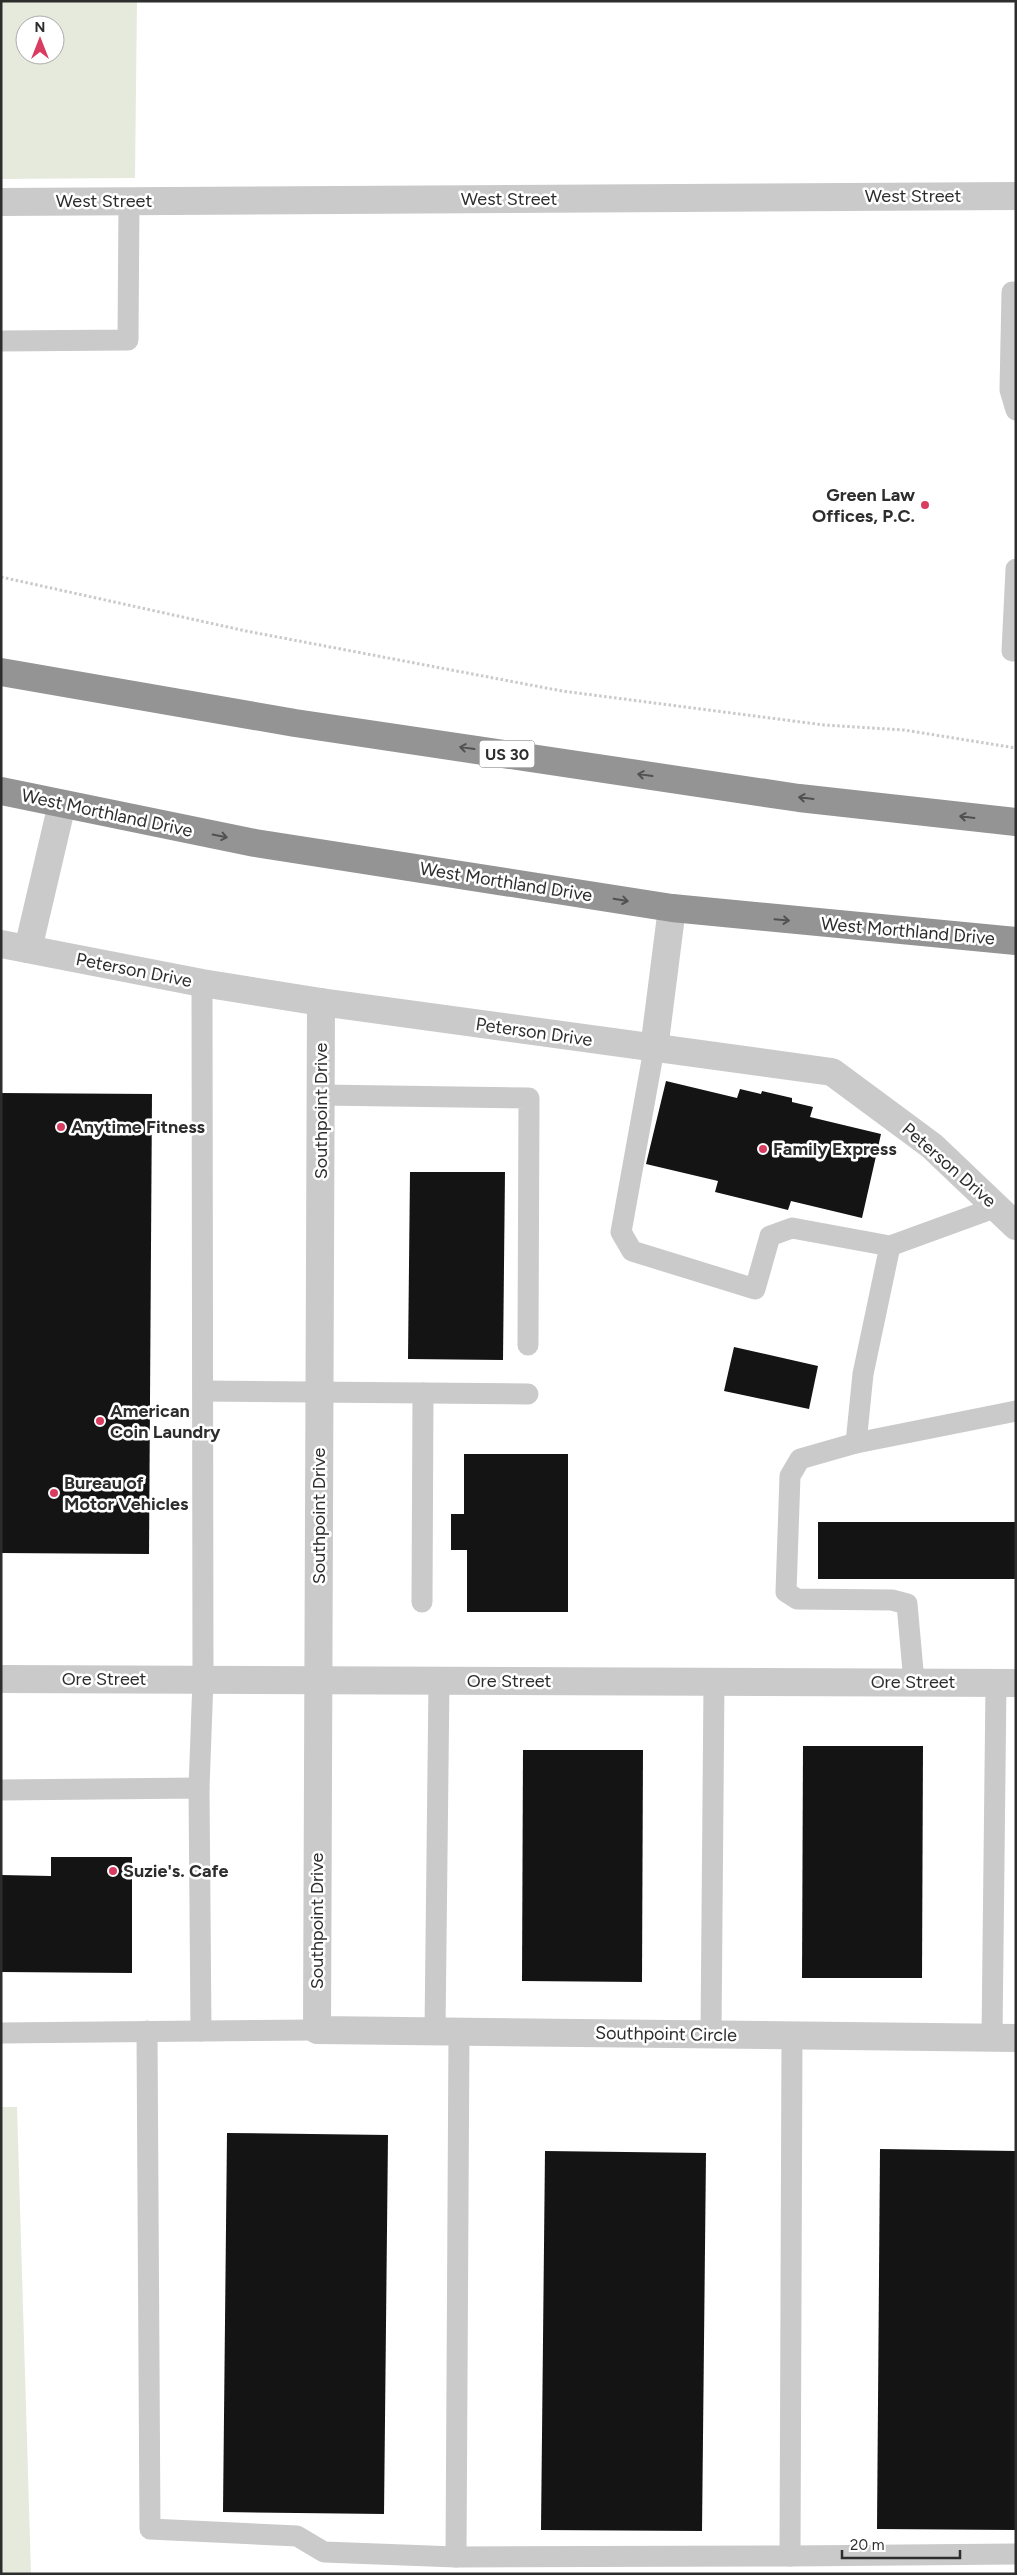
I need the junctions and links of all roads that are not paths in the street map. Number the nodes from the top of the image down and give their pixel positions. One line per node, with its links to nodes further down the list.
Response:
1 (1016, 196): 2 (street, West Street)
2 (129, 201): 3 (street, West Street); 5 (lane)
3 (1, 202)
4 (1012, 292): 6 (lane)
5 (1, 342)
6 (1016, 410)
7 (1016, 570): 8 (lane)
8 (1012, 652)
9 (1, 672): 12 (highway, US 30, one-way to 9)
10 (1, 791): 11 (highway, West Morthland Drive)
11 (62, 804): 13 (highway, West Morthland Drive, one-way to 13); 16 (street)
12 (1016, 822)
13 (672, 908): 14 (highway, West Morthland Drive, one-way to 14); 19 (street)
14 (1016, 940)
15 (1, 944): 16 (street, Peterson Drive)
16 (28, 949): 17 (street, Peterson Drive)
17 (202, 983): 18 (street, Peterson Drive); 25 (lane)
18 (321, 1002): 19 (street, Peterson Drive); 20 (street, Southpoint Drive)
19 (654, 1049): 21 (street, Peterson Drive); 23 (lane)
20 (320, 1095): 24 (lane); 26 (street, Southpoint Drive)
21 (997, 1207): 22 (street, Peterson Drive); 23 (lane)
22 (1016, 1226)
23 (890, 1246): 30 (lane)
24 (528, 1345)
25 (203, 1391): 26 (lane); 33 (lane)
26 (320, 1393): 27 (lane); 34 (street, Southpoint Drive)
27 (423, 1393): 28 (lane); 31 (lane)
28 (528, 1394)
29 (1016, 1411): 30 (lane)
30 (856, 1443): 37 (lane)
31 (422, 1602)
32 (1, 1678): 33 (street, Ore Street)
33 (203, 1680): 34 (street, Ore Street); 39 (lane)
34 (318, 1680): 35 (street, Ore Street); 41 (street, Southpoint Drive)
35 (439, 1680): 36 (street, Ore Street); 44 (lane)
36 (714, 1682): 37 (street, Ore Street); 46 (lane)
37 (914, 1682): 38 (street, Ore Street)
38 (1006, 1683): 48 (lane)
39 (199, 1788): 40 (lane); 43 (lane)
40 (1, 1790)
41 (317, 2030): 43 (lane); 44 (street, Southpoint Circle)
42 (146, 2031): 43 (lane); 45 (lane); 51 (lane)
43 (201, 2031)
44 (447, 2031): 46 (street, Southpoint Circle); 51 (lane)
45 (1, 2033)
46 (711, 2034): 47 (street, Southpoint Circle)
47 (792, 2035): 48 (street, Southpoint Circle); 50 (lane)
48 (1004, 2038)
49 (1016, 2554): 50 (lane)
50 (790, 2556): 51 (lane)
51 (456, 2557)

